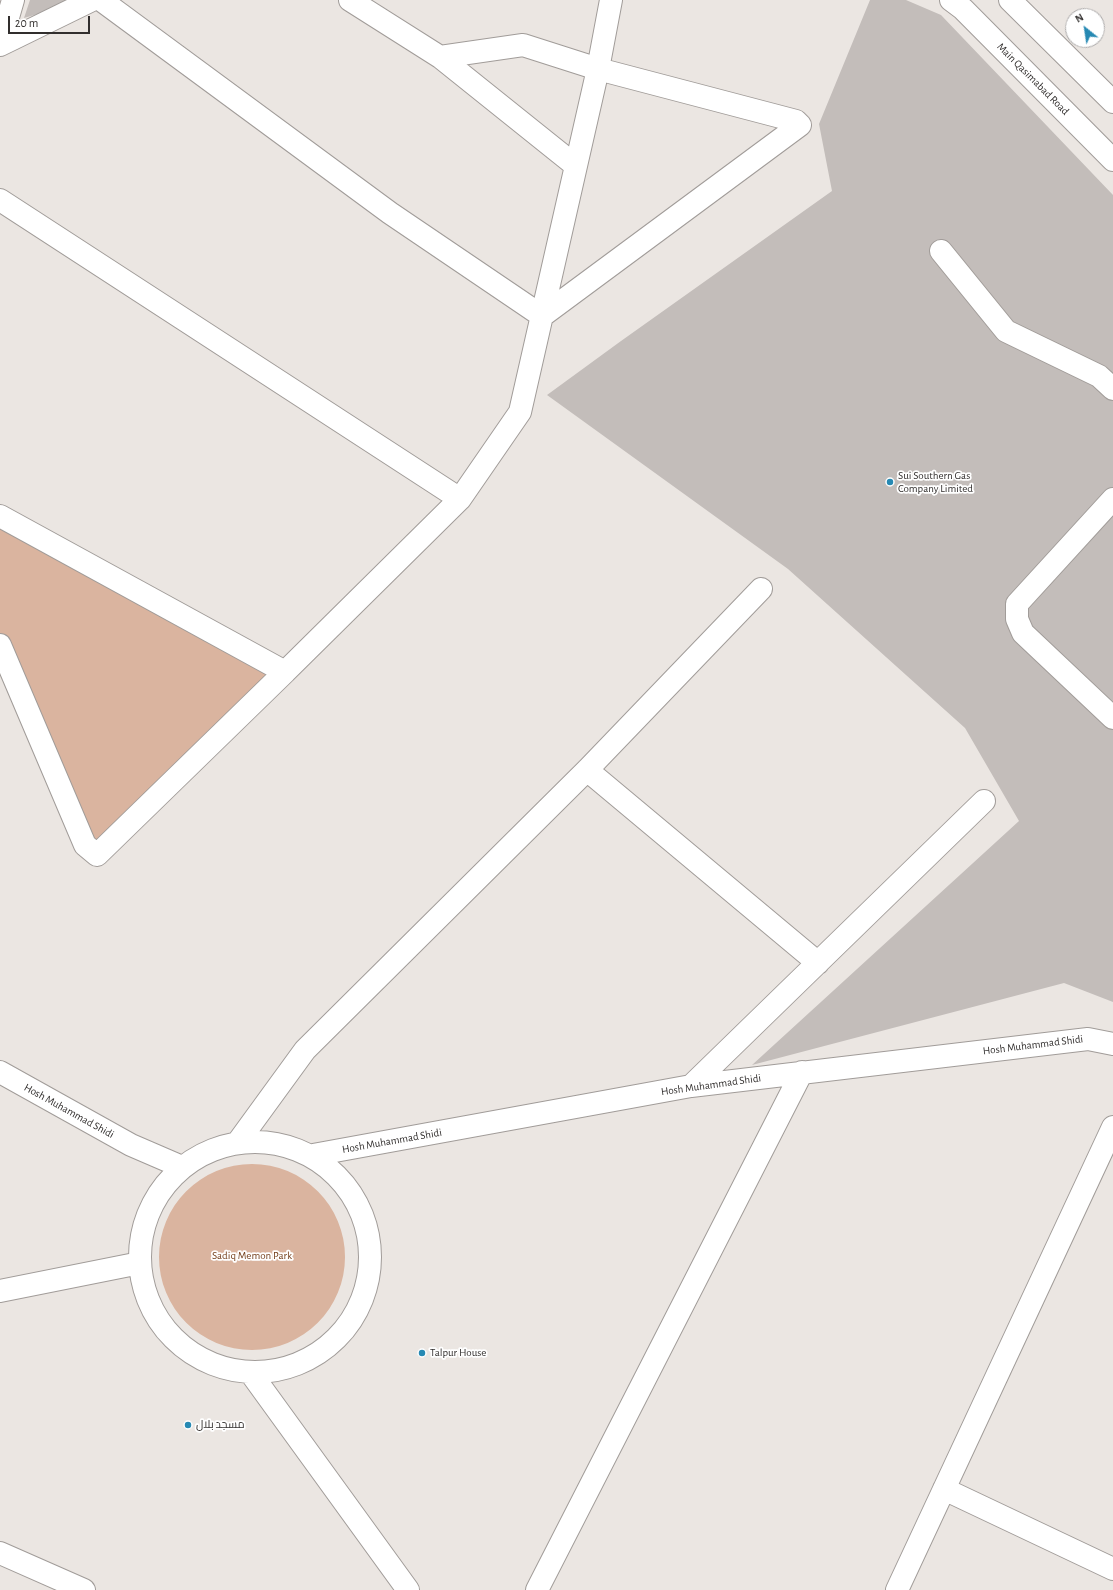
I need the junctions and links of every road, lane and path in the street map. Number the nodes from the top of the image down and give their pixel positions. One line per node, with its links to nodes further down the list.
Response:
1 (13, 0): 8 (street)
2 (92, 0): 8 (street)
3 (101, 0): 16 (street)
4 (350, 0): 9 (street)
5 (611, 0): 10 (street)
6 (951, 0): 12 (street, Main Qasimabad Road)
7 (1010, 0): 11 (street)
8 (0, 45)
9 (440, 57): 10 (street); 13 (street)
10 (598, 69): 13 (street); 16 (street)
11 (1113, 102)
12 (1113, 160)
13 (576, 166): 16 (street)
14 (0, 200): 18 (street)
15 (941, 251): 17 (street)
16 (542, 316): 18 (street)
17 (1113, 389)
18 (460, 499): 23 (street)
19 (1113, 499): 24 (street)
20 (0, 516): 23 (street)
21 (761, 589): 25 (street)
22 (0, 645): 23 (street)
23 (285, 672)
24 (1113, 718)
25 (587, 770): 27 (street); 33 (street)
26 (984, 801): 27 (street)
27 (818, 963): 31 (street)
28 (1113, 1044): 30 (street, Hosh Muhammad Shidi)
29 (0, 1072): 35 (street, Hosh Muhammad Shidi)
30 (802, 1072): 31 (street, Hosh Muhammad Shidi); 44 (street)
31 (692, 1086): 34 (street, Hosh Muhammad Shidi)
32 (1113, 1127): 39 (street)
33 (238, 1142): 34 (street); 35 (street)
34 (312, 1155): 38 (street)
35 (182, 1167): 36 (street)
36 (140, 1263): 37 (street); 38 (street)
37 (0, 1291)
38 (250, 1372): 43 (street)
39 (944, 1489): 41 (street); 45 (street)
40 (0, 1553): 42 (street)
41 (1113, 1569)
42 (74, 1588)
43 (408, 1590)
44 (537, 1590)
45 (897, 1590)

